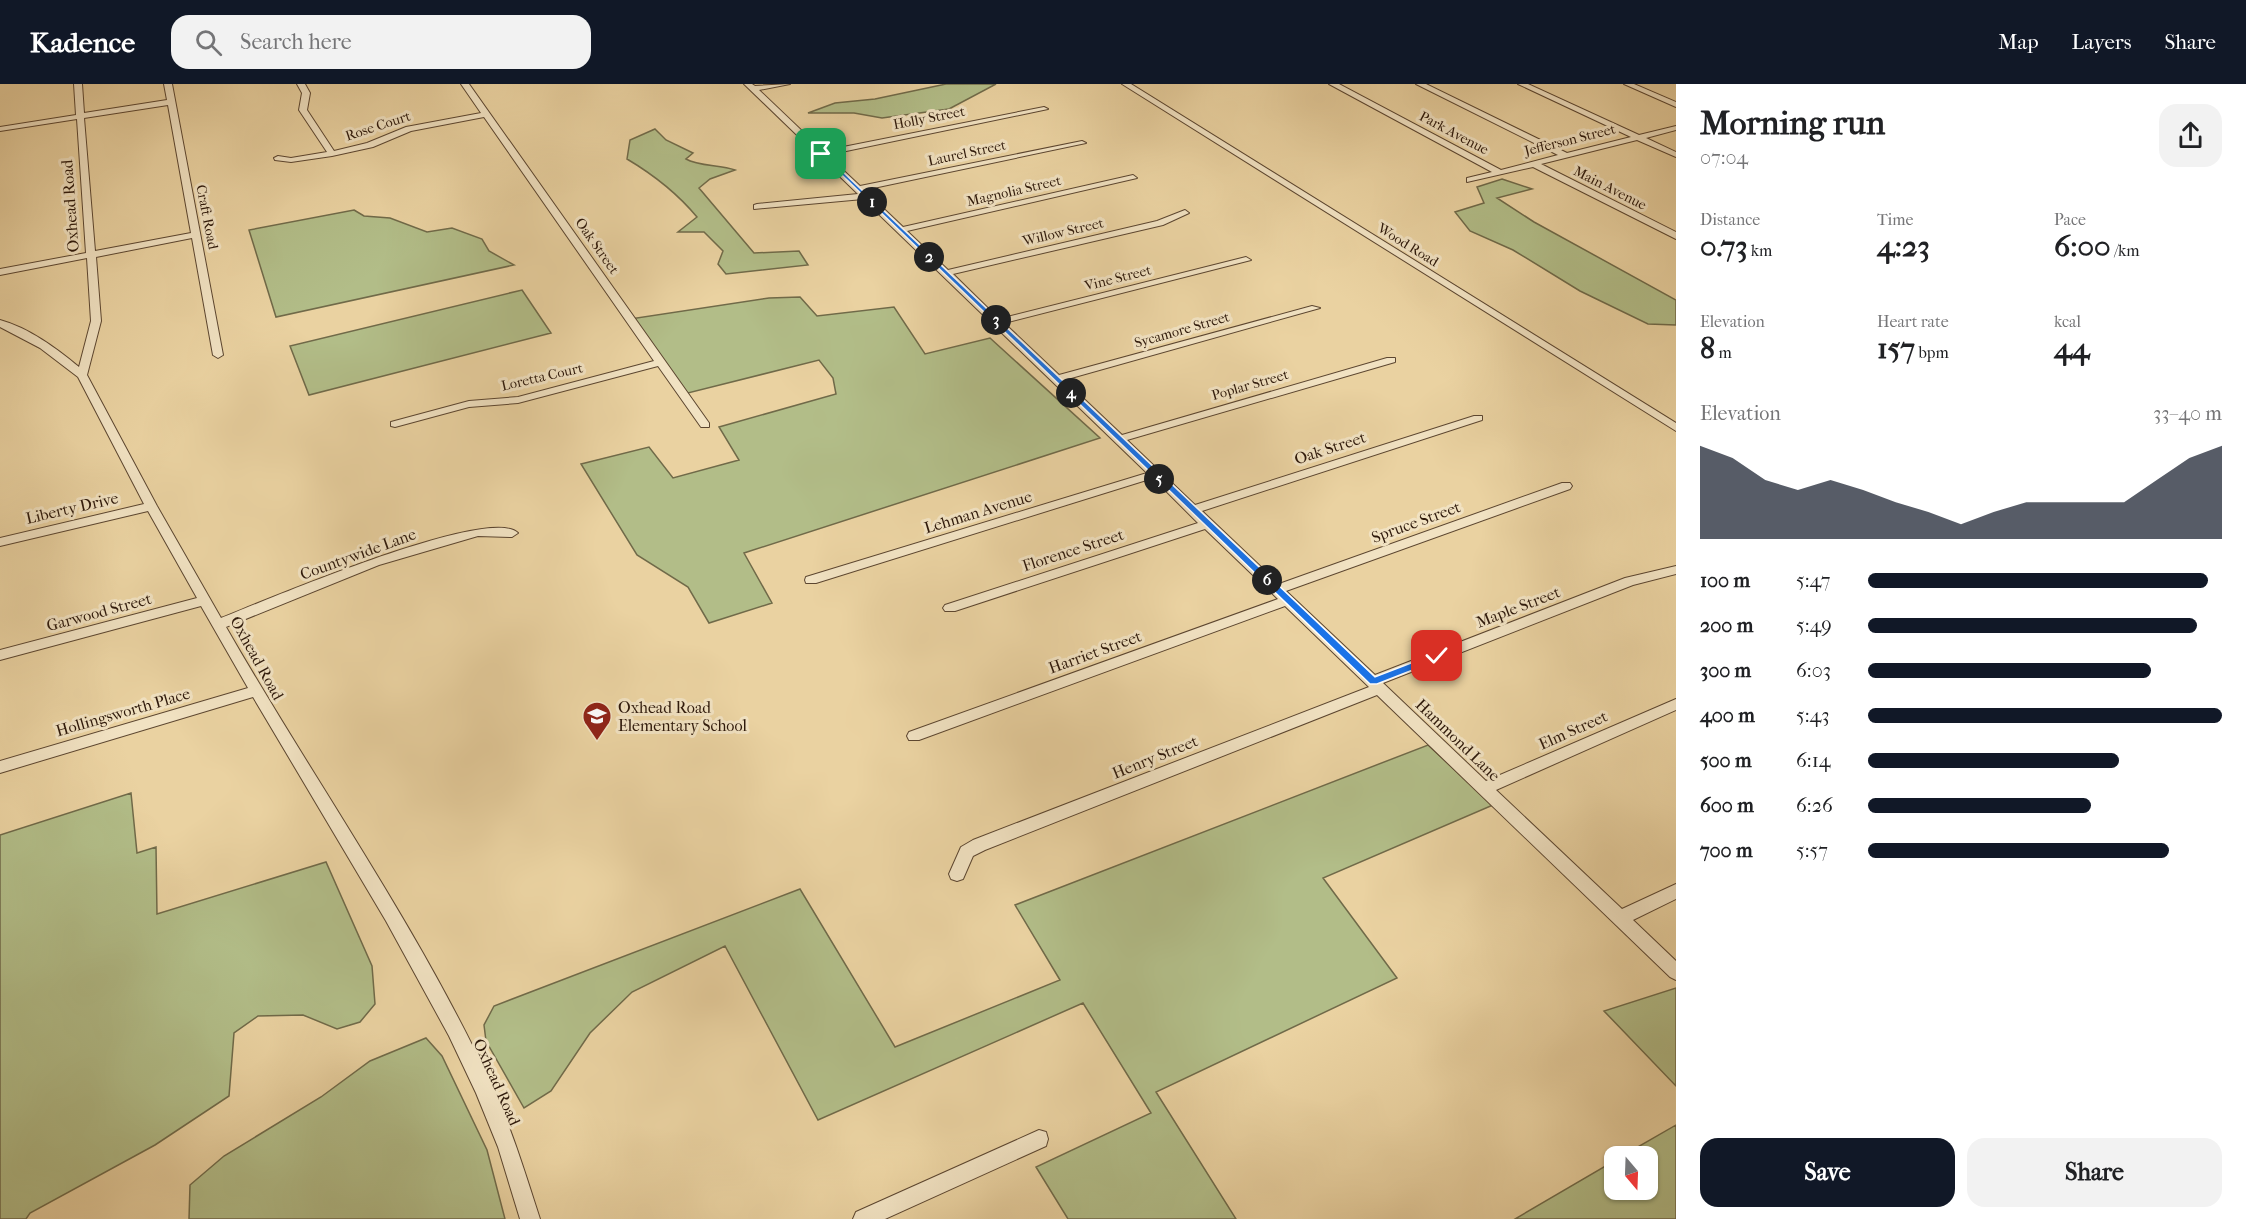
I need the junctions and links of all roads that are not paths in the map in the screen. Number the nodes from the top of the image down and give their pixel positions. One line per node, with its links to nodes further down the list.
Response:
1 (78, 84): 16 (street, Oxhead Road)
2 (168, 84): 12 (street, Craft Road)
3 (302, 84): 21 (street)
4 (465, 84): 15 (street, Oak Street)
5 (786, 84): 11 (street)
6 (1126, 84): 51 (street, Wood Road)
7 (1333, 84): 27 (street, Park Avenue)
8 (1420, 84): 23 (street, Main Avenue)
9 (1522, 84): 19 (street)
10 (1628, 84): 13 (street)
11 (751, 87): 22 (street, Hammond Lane)
12 (171, 102): 16 (street); 34 (street, Craft Road)
13 (1676, 105)
14 (1044, 109): 22 (street, Holly Street)
15 (486, 114): 21 (street, Rose Court); 45 (street, Oak Street)
16 (81, 117): 18 (street); 36 (street, Oxhead Road)
17 (1676, 128): 19 (street, Jefferson Street)
18 (0, 129)
19 (1638, 138): 23 (street, Jefferson Street); 24 (street)
20 (1082, 142): 30 (street, Laurel Street)
21 (332, 154): 25 (street, Rose Court)
22 (821, 154): 30 (street, Hammond Lane)
23 (1564, 155): 26 (street, Jefferson Street)
24 (1676, 155)
25 (278, 159)
26 (1532, 163): 27 (street, Jefferson Street); 35 (street, Main Avenue)
27 (1499, 172): 29 (street, Jefferson Street)
28 (1133, 178): 33 (street, Magnolia Street)
29 (1470, 180)
30 (862, 193): 31 (street, Laurel Street); 33 (street, Hammond Lane)
31 (757, 207)
32 (1185, 213): 39 (street, Willow Street)
33 (900, 230): 39 (street, Hammond Lane)
34 (196, 235): 36 (street); 43 (street, Craft Road)
35 (1676, 236)
36 (90, 255): 38 (street); 46 (street, Oxhead Road)
37 (1246, 260): 41 (street, Vine Street)
38 (0, 272)
39 (946, 273): 41 (street, Hammond Lane)
40 (1315, 308): 47 (street, Sycamore Street)
41 (998, 322): 47 (street, Hammond Lane)
42 (0, 323): 46 (street)
43 (218, 355)
44 (1391, 360): 52 (street, Poplar Street)
45 (661, 363): 49 (street, Loretta Court); 50 (street, Oak Street)
46 (82, 375): 55 (street, Oxhead Road)
47 (1056, 379): 52 (street, Hammond Lane)
48 (1478, 418): 56 (street, Oak Street)
49 (395, 424)
50 (705, 425)
51 (1676, 428)
52 (1119, 439): 53 (street, Hammond Lane)
53 (1155, 474): 56 (street, Hammond Lane); 61 (street, Lehman Avenue)
54 (1566, 486): 62 (street, Spruce Street)
55 (151, 506): 59 (street, Liberty Drive); 63 (street, Oxhead Road)
56 (1191, 510): 57 (street, Hammond Lane)
57 (1207, 524): 62 (street, Hammond Lane); 65 (street, Florence Street)
58 (512, 533): 66 (street, Countywide Lane)
59 (0, 542)
60 (1676, 570): 68 (street, Maple Street)
61 (811, 580)
62 (1277, 589): 64 (street, Hammond Lane)
63 (206, 600): 66 (street, Oxhead Road); 67 (street, Garwood Street)
64 (1288, 600): 68 (street, Hammond Lane); 71 (street, Harriet Street)
65 (950, 608)
66 (220, 624): 69 (street, Oxhead Road)
67 (0, 655)
68 (1376, 684): 73 (street, Hammond Lane); 74 (street, Henry Street)
69 (256, 691): 72 (street, Hollingsworth Place); 79 (street, Oxhead Road)
70 (1676, 704): 73 (street, Elm Street)
71 (914, 736)
72 (0, 767)
73 (1485, 788): 76 (street, Hammond Lane)
74 (957, 874)
75 (1676, 891): 76 (street)
76 (1620, 918): 77 (street, Hammond Lane)
77 (1676, 972)
78 (1039, 1139): 80 (street)
79 (530, 1219)
80 (862, 1219)

